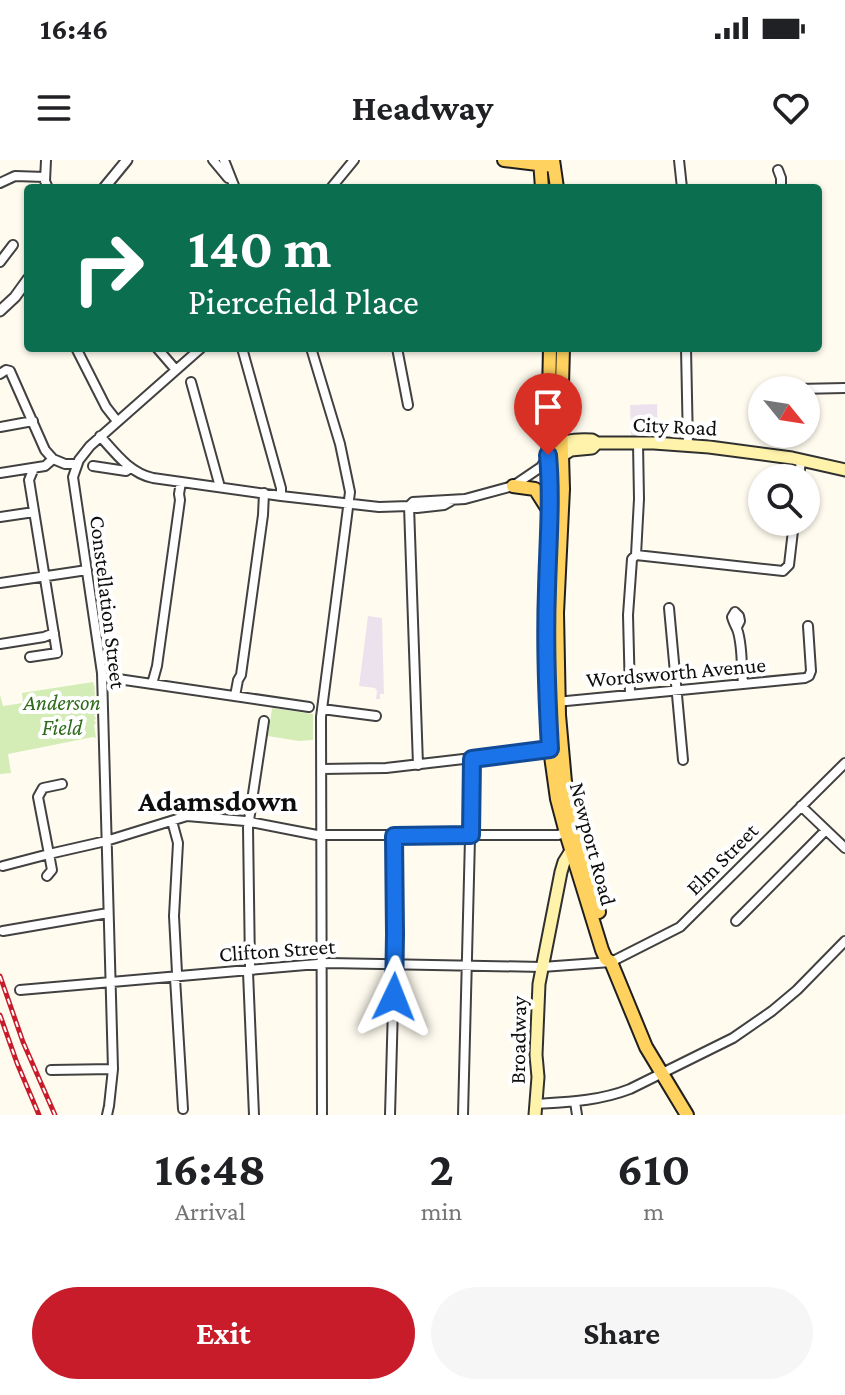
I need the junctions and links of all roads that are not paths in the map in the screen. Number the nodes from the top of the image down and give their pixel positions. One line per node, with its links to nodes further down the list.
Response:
1 (46, 160): 10 (street)
2 (127, 160): 13 (street)
3 (213, 160): 14 (street)
4 (224, 160): 15 (street)
5 (354, 160): 16 (street)
6 (504, 160): 8 (main road)
7 (679, 160): 19 (street)
8 (550, 162): 17 (main road); 18 (main road)
9 (778, 170): 20 (street)
10 (45, 177): 11 (street); 12 (street)
11 (0, 183)
12 (47, 184)
13 (107, 184)
14 (233, 184)
15 (234, 184)
16 (334, 184)
17 (543, 184)
18 (556, 184)
19 (682, 184)
20 (781, 184)
21 (13, 245): 22 (street)
22 (0, 262)
23 (24, 285): 25 (street)
24 (24, 292): 25 (street)
25 (15, 297): 26 (street)
26 (0, 311)
27 (78, 352): 43 (street)
28 (160, 352): 36 (street)
29 (196, 352): 36 (street)
30 (243, 352): 62 (street)
31 (312, 352): 63 (street)
32 (398, 352): 41 (street)
33 (550, 352): 48 (main road, Newport Road)
34 (563, 352): 48 (main road, Newport Road)
35 (686, 352): 47 (street)
36 (176, 370): 43 (street)
37 (0, 374): 42 (street)
38 (191, 382): 60 (street)
39 (845, 388): 40 (street)
40 (820, 389)
41 (408, 405)
42 (33, 421): 44 (street); 49 (street)
43 (117, 421): 45 (street)
44 (0, 427)
45 (100, 436): 51 (street); 55 (street)
46 (638, 443): 47 (main road, City Road); 48 (main road, City Road); 69 (street)
47 (688, 445): 50 (main road, City Road)
48 (552, 457): 59 (street); 65 (main road, Newport Road); 85 (main road, Newport Road)
49 (53, 459): 51 (street); 54 (street)
50 (801, 460): 52 (street); 56 (main road, City Road)
51 (77, 464): 70 (street, Constellation Street)
52 (801, 464)
53 (93, 466): 55 (street)
54 (34, 468): 57 (street); 66 (street)
55 (130, 468): 58 (street)
56 (845, 470)
57 (0, 473)
58 (181, 482): 60 (street); 81 (street)
59 (513, 486): 64 (street); 65 (main road)
60 (220, 487): 61 (street)
61 (264, 493): 62 (street); 84 (street)
62 (281, 496): 63 (street)
63 (349, 504): 64 (street); 87 (street)
64 (409, 506): 94 (street)
65 (549, 511): 85 (main road, Newport Road)
66 (34, 512): 67 (street); 71 (street)
67 (0, 517)
68 (792, 536): 69 (street)
69 (636, 555): 83 (street)
70 (87, 570): 71 (street); 105 (street, Constellation Street)
71 (44, 576): 72 (street); 76 (street)
72 (0, 583)
73 (669, 608): 82 (street)
74 (808, 626): 80 (street, Wordsworth Avenue)
75 (737, 627): 80 (street)
76 (54, 633): 77 (street); 78 (street)
77 (0, 644)
78 (30, 657)
79 (118, 679): 81 (street)
80 (743, 683): 82 (street, Wordsworth Avenue)
81 (152, 684): 84 (street)
82 (676, 690): 83 (street, Wordsworth Avenue); 92 (street)
83 (630, 694): 85 (street, Wordsworth Avenue)
84 (235, 696): 86 (street)
85 (553, 702): 90 (main road, Newport Road); 101 (main road, Newport Road)
86 (309, 707)
87 (322, 709): 88 (street); 95 (street)
88 (376, 716)
89 (264, 721): 99 (street)
90 (550, 749): 91 (street); 101 (main road, Newport Road)
91 (472, 759): 94 (street); 103 (street)
92 (683, 760)
93 (845, 763): 97 (street, Elm Street)
94 (418, 765): 95 (street)
95 (322, 769): 102 (street)
96 (62, 784): 108 (street)
97 (801, 806): 100 (street); 115 (street, Elm Street)
98 (172, 821): 99 (street); 105 (street); 121 (street)
99 (249, 822): 102 (street); 120 (street)
100 (826, 830): 106 (street); 112 (street)
101 (573, 832): 103 (street); 107 (main road, Newport Road); 115 (main road, Newport Road)
102 (322, 835): 104 (street); 116 (street)
103 (471, 835): 104 (street); 118 (street)
104 (394, 836): 117 (street)
105 (106, 841): 108 (street); 111 (street, Constellation Street)
106 (845, 848)
107 (571, 853): 115 (main road, Newport Road); 119 (main road, Broadway)
108 (49, 854): 109 (street); 110 (street)
109 (3, 866)
110 (47, 876)
111 (108, 913): 113 (street); 122 (street, Constellation Street)
112 (736, 921)
113 (3, 931)
114 (845, 941): 126 (street)
115 (611, 962): 119 (street, Clifton Street); 126 (main road, Newport Road)
116 (322, 964): 117 (street, Clifton Street); 120 (street, Clifton Street); 132 (street)
117 (395, 964): 118 (street, Clifton Street); 133 (street)
118 (467, 966): 119 (street, Clifton Street); 134 (street)
119 (542, 967): 129 (main road, Broadway)
120 (249, 969): 121 (street, Clifton Street); 131 (street)
121 (176, 976): 122 (street, Clifton Street); 128 (street)
122 (110, 981): 123 (street, Clifton Street); 124 (street, Constellation Street)
123 (20, 990)
124 (113, 1069): 125 (street); 130 (street, Constellation Street)
125 (51, 1070)
126 (661, 1073): 127 (street); 136 (main road, Newport Road)
127 (575, 1102): 129 (street); 135 (street)
128 (183, 1109)
129 (536, 1110)
130 (107, 1115)
131 (254, 1115)
132 (322, 1115)
133 (390, 1115)
134 (463, 1115)
135 (577, 1115)
136 (687, 1115)

